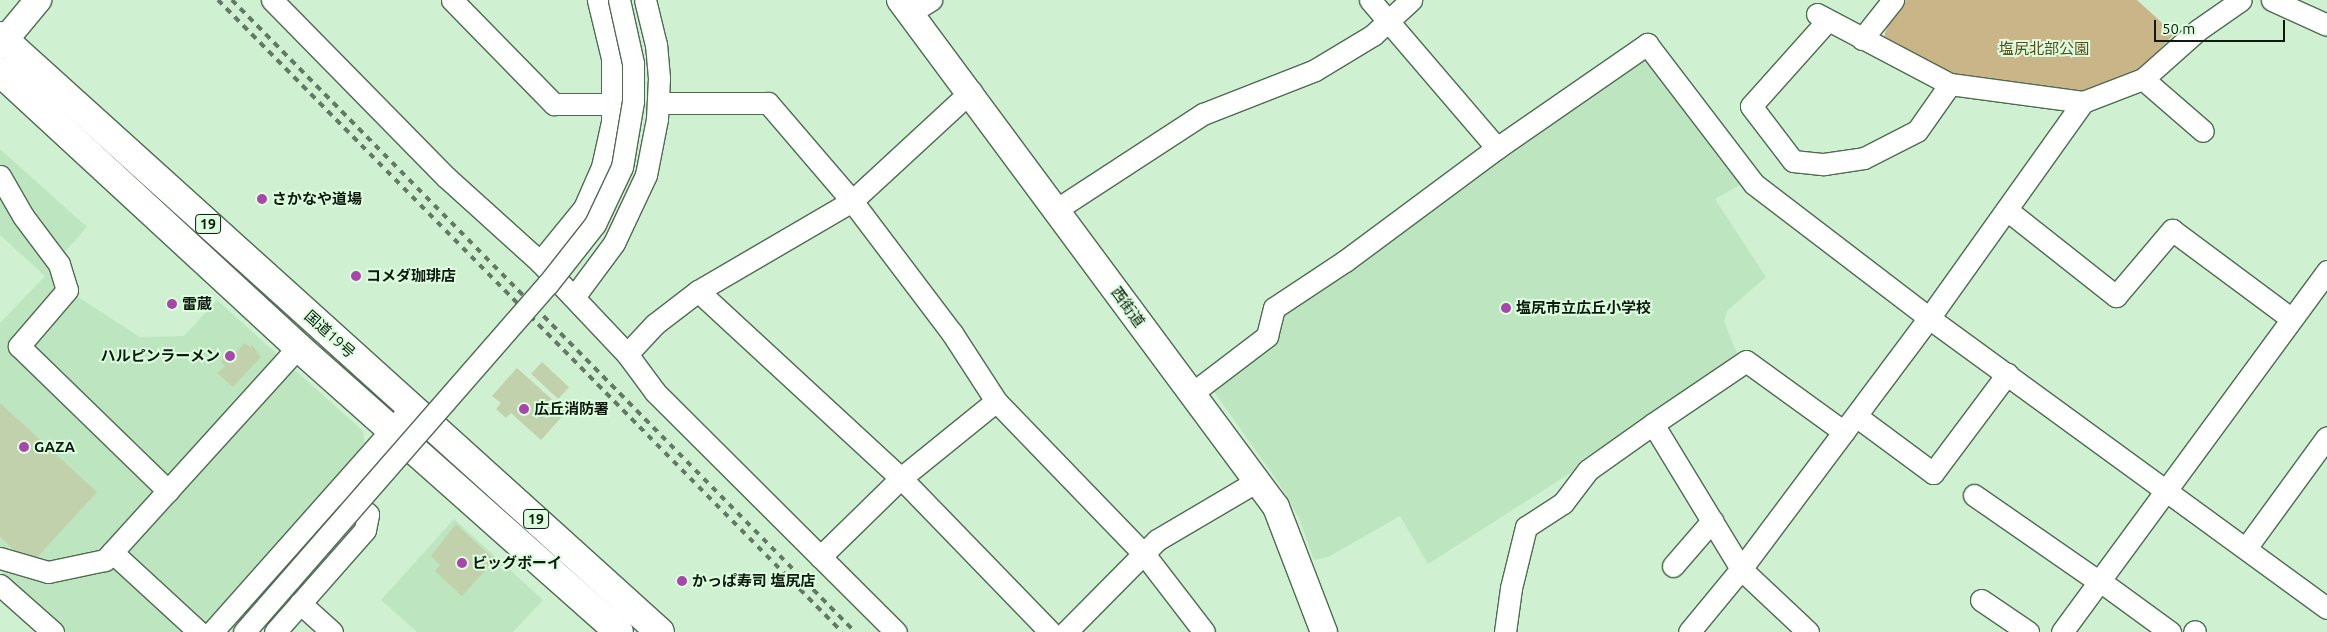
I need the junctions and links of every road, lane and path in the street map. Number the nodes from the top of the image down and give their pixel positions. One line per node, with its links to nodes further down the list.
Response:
1 (38, 0): 16 (main road)
2 (272, 0): 30 (street)
3 (452, 0): 23 (street)
4 (598, 0): 23 (street)
5 (619, 0): 68 (street, bridge)
6 (645, 0): 22 (street)
7 (1370, 0): 13 (street)
8 (1411, 0): 13 (street)
9 (1893, 0): 15 (street)
10 (2241, 0): 18 (street)
11 (2272, 0): 14 (street)
12 (914, 4): 20 (main road, 西街道)
13 (1388, 23): 25 (street); 28 (street)
14 (2327, 25)
15 (1862, 39): 19 (street); 19 (street)
16 (2, 41): 41 (highway, 国道19号 / 19)
17 (0, 72): 36 (highway, 国道19号 / 19)
18 (2142, 79): 21 (street); 24 (street)
19 (1950, 84): 21 (street)
20 (970, 91): 27 (street); 28 (main road, 西街道)
21 (2083, 102): 29 (street)
22 (658, 103): 27 (street); 33 (street)
23 (614, 104): 30 (street)
24 (2203, 131)
25 (1498, 148): 34 (street); 39 (street)
26 (0, 176): 50 (street)
27 (852, 201): 32 (street); 40 (street)
28 (1057, 209): 39 (main road, 西街道)
29 (2006, 210): 34 (street); 35 (street)
30 (540, 262): 33 (street)
31 (2327, 271): 35 (street)
32 (698, 291): 37 (street); 46 (street)
33 (574, 296): 37 (street)
34 (1929, 318): 38 (street); 43 (street)
35 (2292, 319): 48 (street)
36 (298, 348): 44 (highway, 国道19号 / 19); 50 (street)
37 (627, 354): 56 (street)
38 (2007, 374): 43 (street); 48 (street)
39 (1191, 394): 47 (main road, 西街道)
40 (996, 401): 46 (street); 55 (street)
41 (411, 408): 44 (street); 72 (highway, 国道19号 / 19)
42 (1653, 424): 43 (street); 52 (street); 78 (street)
43 (1850, 424): 59 (street)
44 (392, 430): 49 (street); 71 (highway, 国道19号 / 19)
45 (2327, 437): 53 (street)
46 (901, 478): 56 (street); 74 (street)
47 (1257, 481): 55 (street); 77 (main road, 西街道)
48 (2168, 489): 53 (street); 60 (street)
49 (339, 490): 63 (street); 67 (street)
50 (168, 491): 54 (street)
51 (1974, 495): 60 (street)
52 (1712, 521): 58 (street); 59 (street)
53 (2246, 548): 64 (street)
54 (112, 552): 57 (street); 66 (street)
55 (1144, 554): 75 (street); 76 (street)
56 (820, 557): 73 (street)
57 (0, 558)
58 (1673, 566)
59 (1741, 569): 79 (street); 80 (street)
60 (2100, 581): 82 (street); 83 (street)
61 (0, 585): 65 (street)
62 (1981, 600): 81 (street)
63 (300, 603): 69 (street); 70 (street)
64 (2327, 608)
65 (53, 632)
66 (199, 632)
67 (212, 632)
68 (244, 632)
69 (275, 632)
70 (332, 632)
71 (619, 632)
72 (660, 632)
73 (896, 632)
74 (1050, 632)
75 (1066, 632)
76 (1204, 632)
77 (1324, 632)
78 (1505, 632)
79 (1689, 632)
80 (1808, 632)
81 (2028, 632)
82 (2062, 632)
83 (2170, 632)

